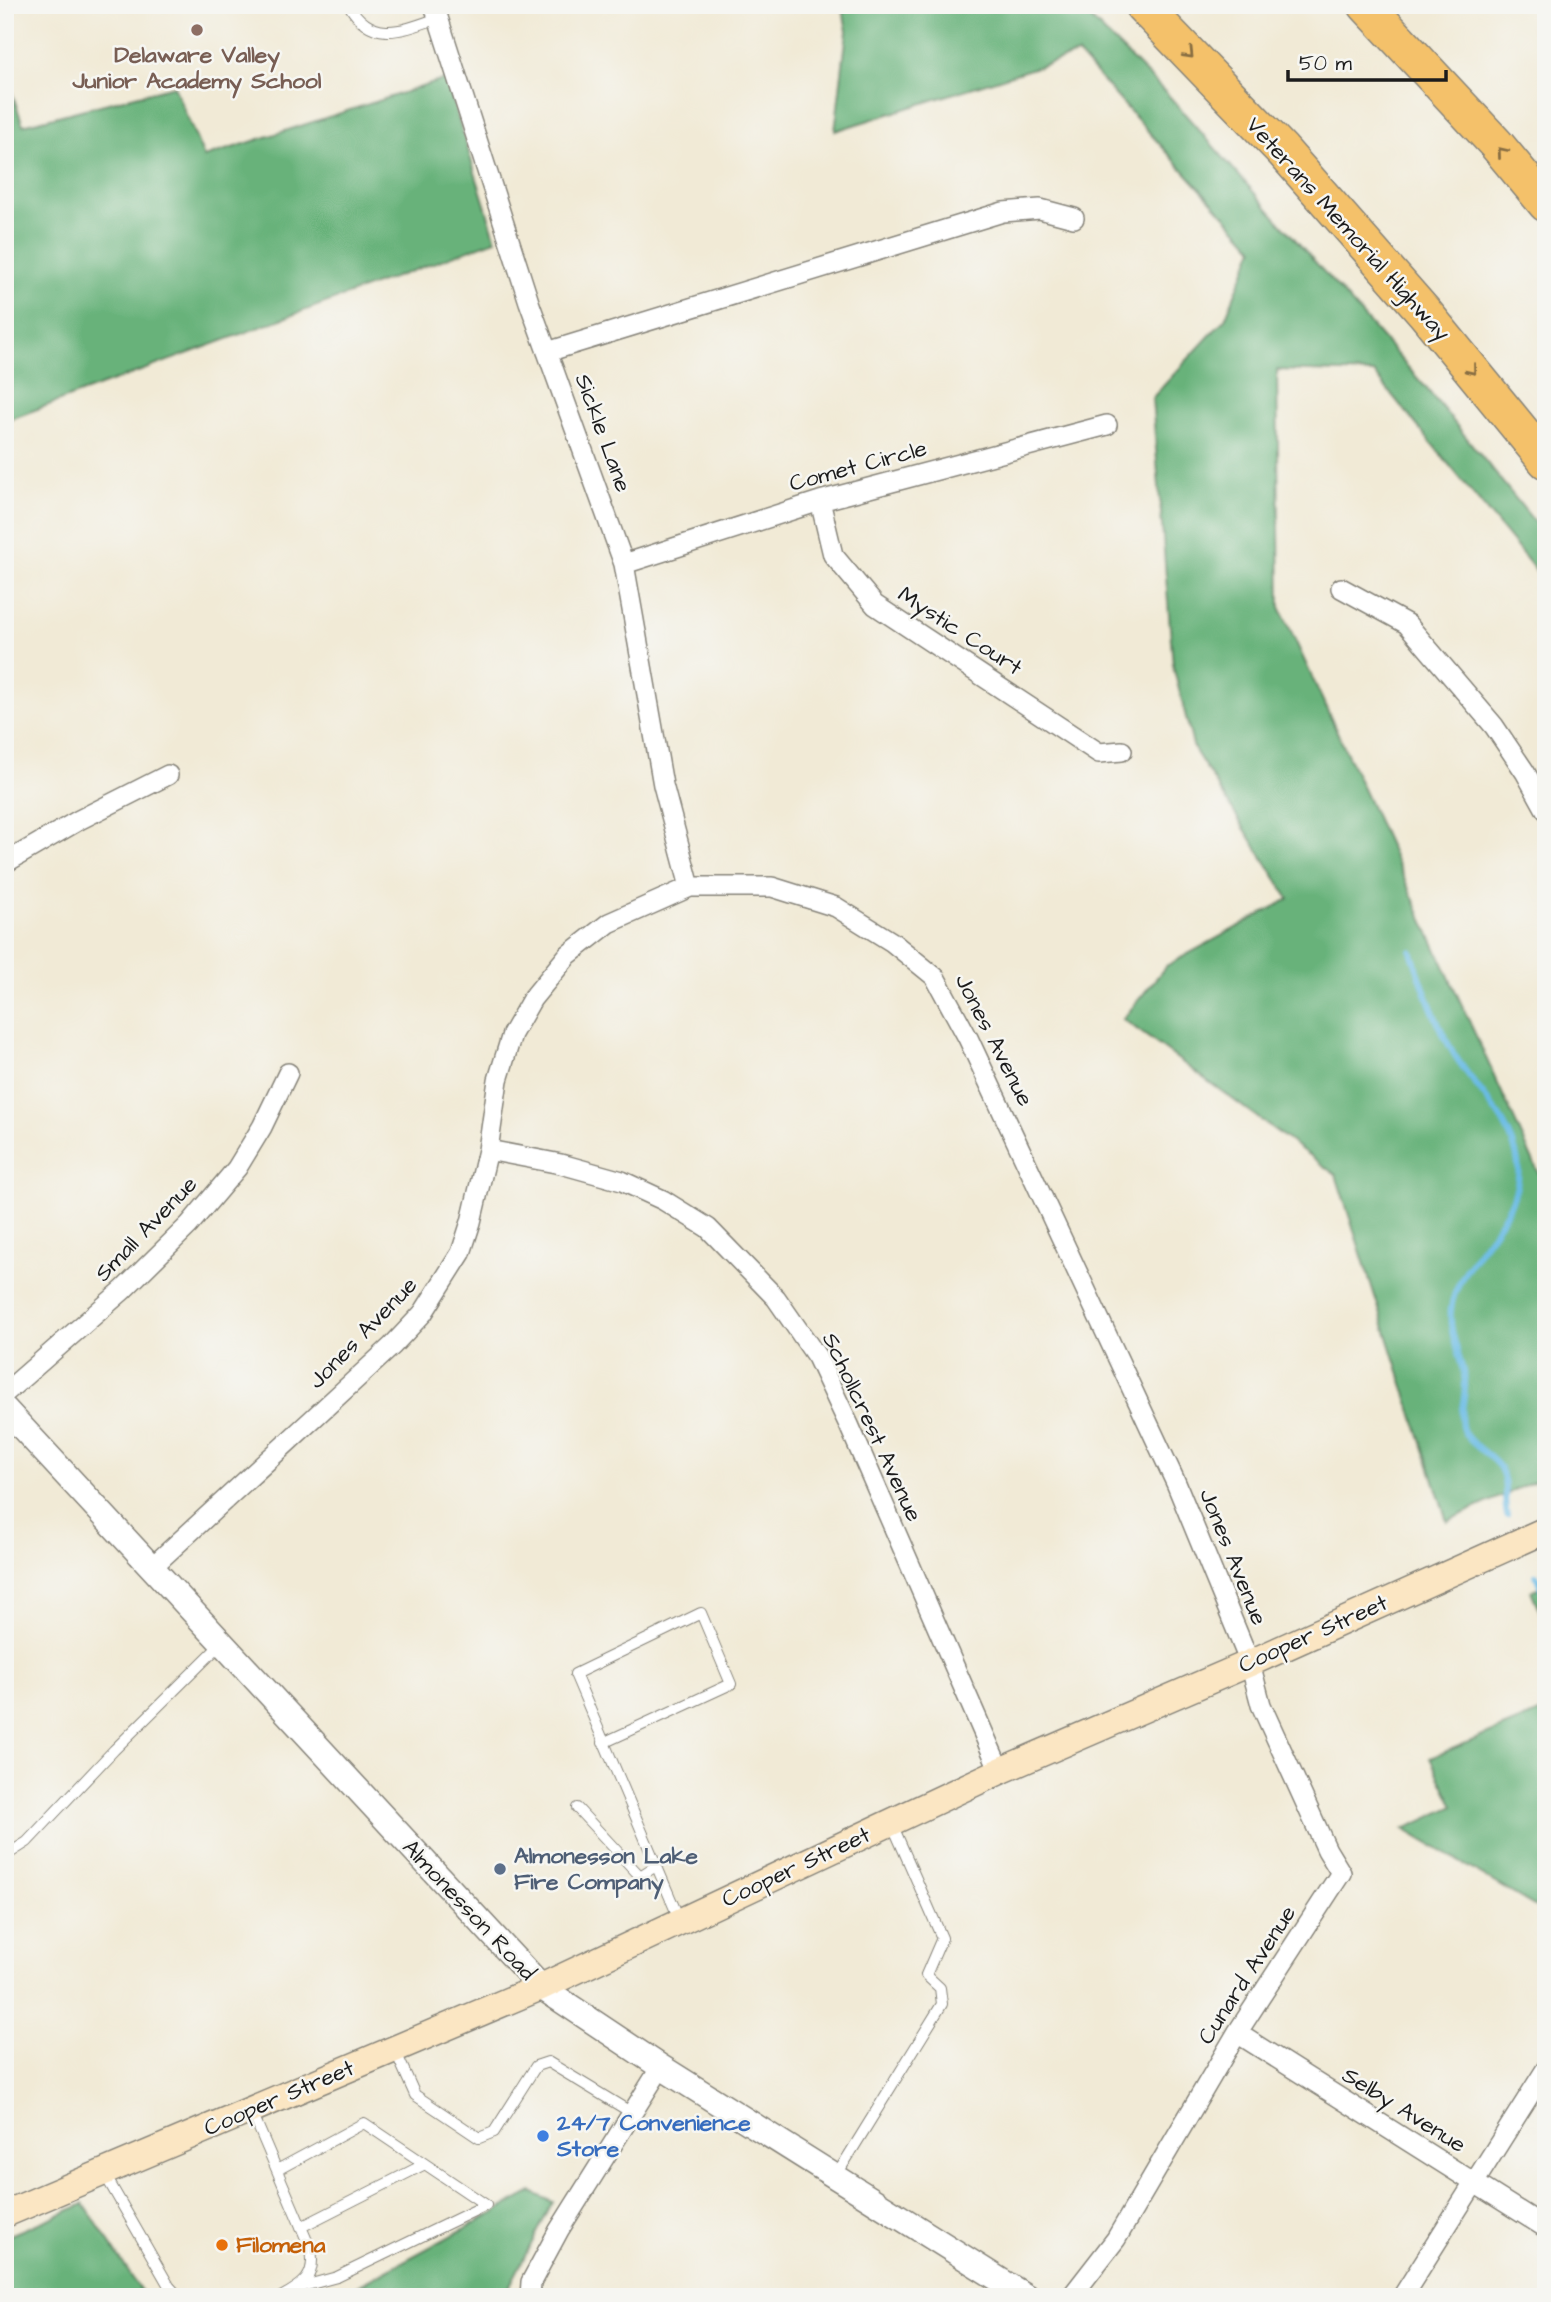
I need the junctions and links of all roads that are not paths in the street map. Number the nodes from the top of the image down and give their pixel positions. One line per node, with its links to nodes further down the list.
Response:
1 (349, 5): 4 (lane)
2 (1142, 5): 9 (highway, Veterans Memorial Highway, one-way to 9)
3 (1366, 5): 5 (highway, one-way to 3)
4 (436, 12): 7 (street, Sickle Lane)
5 (1546, 204)
6 (1074, 218): 7 (street)
7 (547, 352): 11 (street, Sickle Lane)
8 (1107, 425): 10 (street, Comet Circle)
9 (1546, 461)
10 (820, 500): 11 (street, Comet Circle); 13 (street, Mystic Court)
11 (625, 564): 17 (street, Sickle Lane)
12 (1341, 588): 15 (street)
13 (1122, 751)
14 (167, 775): 16 (street)
15 (1546, 810)
16 (5, 863)
17 (690, 887): 19 (street, Jones Avenue); 25 (street, Jones Avenue)
18 (288, 1073): 20 (street, Small Avenue)
19 (488, 1150): 23 (street, Jones Avenue); 27 (street, Schollcrest Avenue)
20 (5, 1393)
21 (5, 1409): 23 (street, Almonesson Road)
22 (1546, 1530): 25 (main road, Cooper Street)
23 (152, 1567): 24 (street, Almonesson Road)
24 (222, 1643): 30 (lane); 33 (street, Almonesson Road)
25 (1250, 1663): 27 (main road, Cooper Street); 34 (street, Cunard Avenue)
26 (603, 1743): 26 (lane); 31 (lane)
27 (1000, 1771): 29 (main road, Cooper Street)
28 (577, 1808): 31 (lane)
29 (891, 1822): 32 (main road, Cooper Street); 43 (lane)
30 (5, 1856)
31 (656, 1866): 32 (lane)
32 (680, 1921): 33 (main road, Cooper Street)
33 (541, 1987): 35 (main road, Cooper Street); 36 (street, Almonesson Road)
34 (1237, 2033): 44 (street, Selby Avenue); 53 (street, Cunard Avenue)
35 (394, 2049): 38 (main road, Cooper Street); 39 (lane)
36 (661, 2067): 39 (street); 43 (street, Almonesson Road)
37 (1546, 2069): 44 (street)
38 (251, 2110): 41 (lane); 42 (main road, Cooper Street)
39 (632, 2113): 51 (street)
40 (425, 2164): 41 (lane); 46 (lane); 48 (lane)
41 (277, 2170): 46 (lane)
42 (104, 2172): 45 (main road, Cooper Street); 49 (lane)
43 (836, 2176): 52 (street, Almonesson Road)
44 (1474, 2182): 47 (street, Selby Avenue); 54 (street)
45 (5, 2214)
46 (301, 2227): 48 (lane)
47 (1546, 2228)
48 (300, 2287): 50 (lane)
49 (178, 2297)
50 (281, 2297)
51 (530, 2297)
52 (1027, 2297)
53 (1070, 2297)
54 (1402, 2297)

